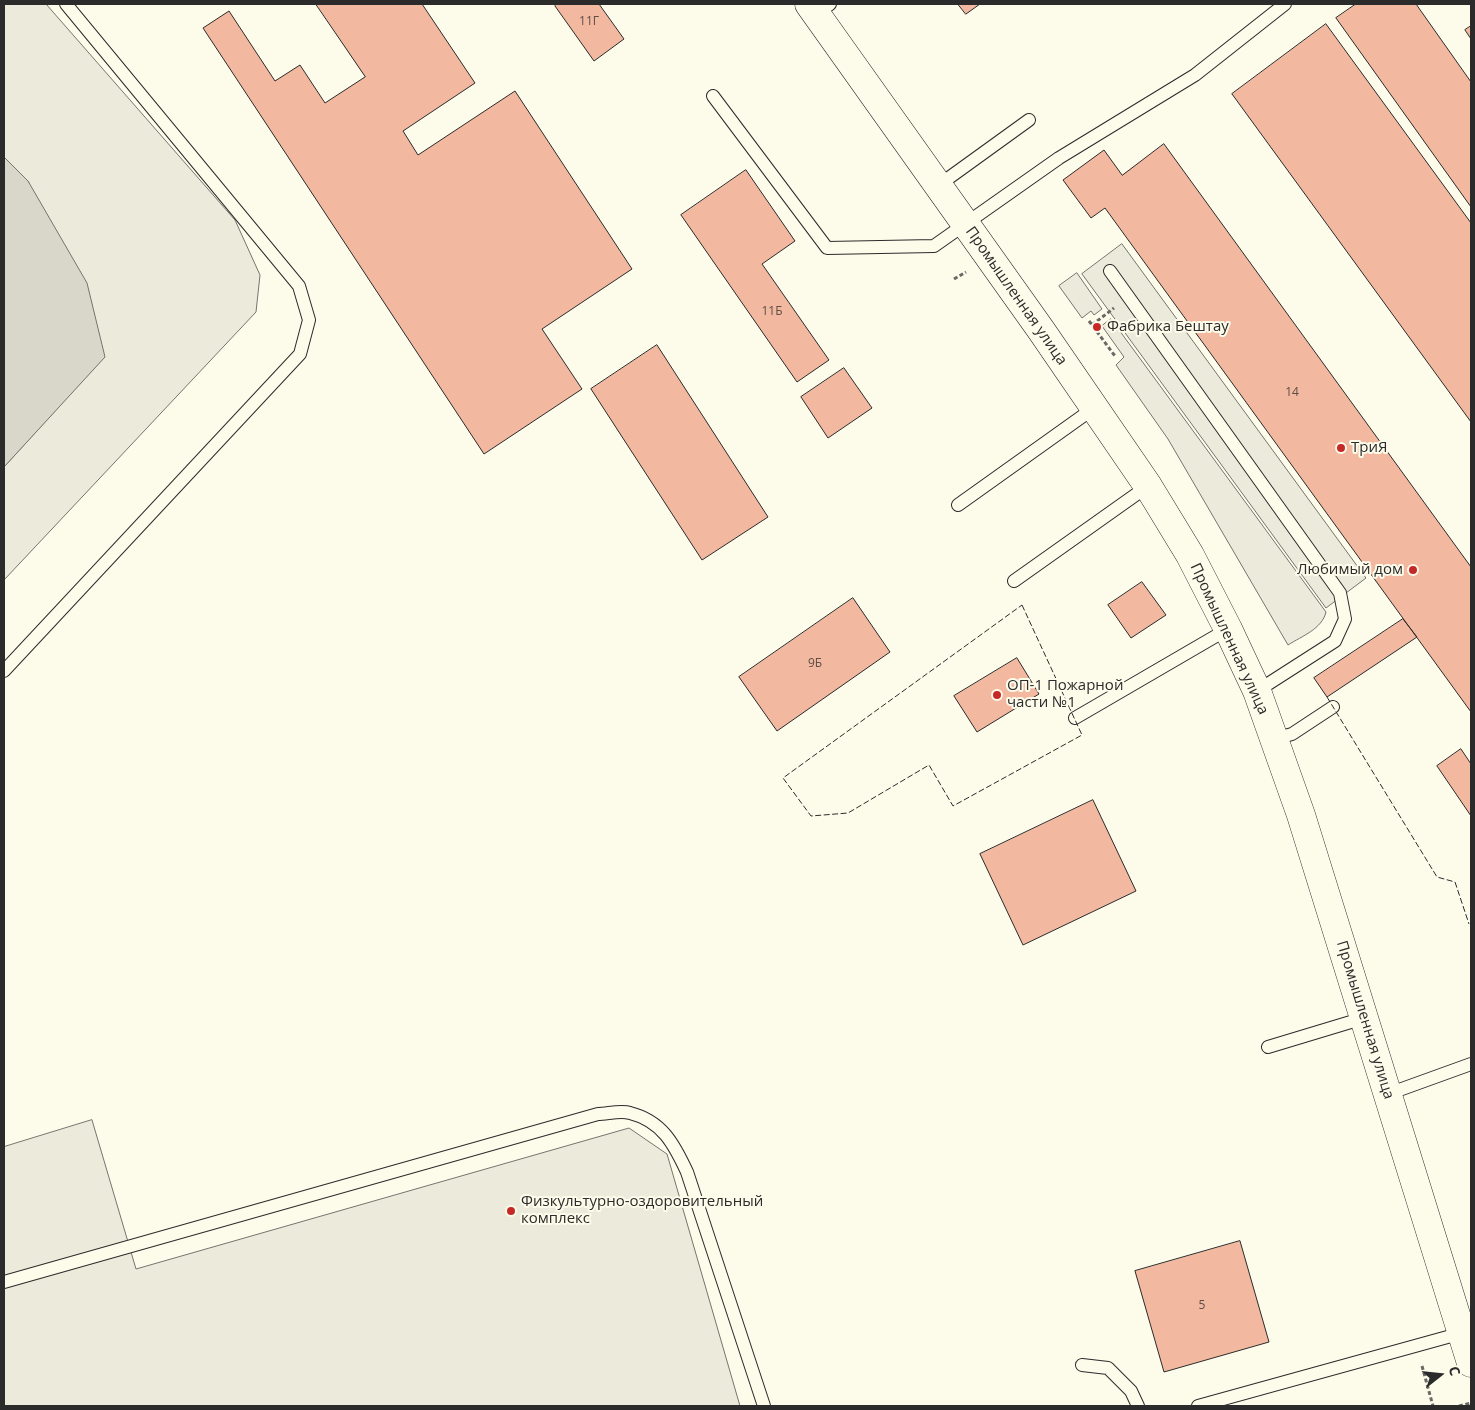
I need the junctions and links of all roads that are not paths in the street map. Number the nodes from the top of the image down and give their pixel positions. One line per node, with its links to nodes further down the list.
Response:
1 (66, 4): 14 (lane)
2 (1285, 4): 7 (lane)
3 (818, 7): 6 (main road, Промышленная улица)
4 (714, 96): 7 (lane)
5 (1030, 120): 6 (lane)
6 (939, 185): 7 (main road, Промышленная улица)
7 (966, 225): 9 (main road, Промышленная улица)
8 (1110, 271): 15 (lane)
9 (1094, 408): 10 (main road, Промышленная улица); 11 (lane)
10 (1148, 486): 12 (lane); 13 (main road, Промышленная улица)
11 (958, 505)
12 (1014, 581)
13 (1228, 629): 15 (main road, Промышленная улица); 17 (lane)
14 (4, 671)
15 (1257, 691): 18 (main road, Промышленная улица)
16 (1333, 707): 18 (lane)
17 (1075, 718)
18 (1274, 740): 19 (main road, Промышленная улица)
19 (1364, 1018): 20 (lane); 22 (main road, Промышленная улица)
20 (1268, 1047)
21 (1471, 1064): 22 (lane)
22 (1388, 1094): 24 (main road, Промышленная улица)
23 (4, 1282): 27 (lane)
24 (1462, 1333): 25 (main road, Промышленная улица); 29 (lane)
25 (1471, 1363)
26 (1082, 1365): 28 (lane)
27 (764, 1406)
28 (1138, 1406)
29 (1198, 1406)

